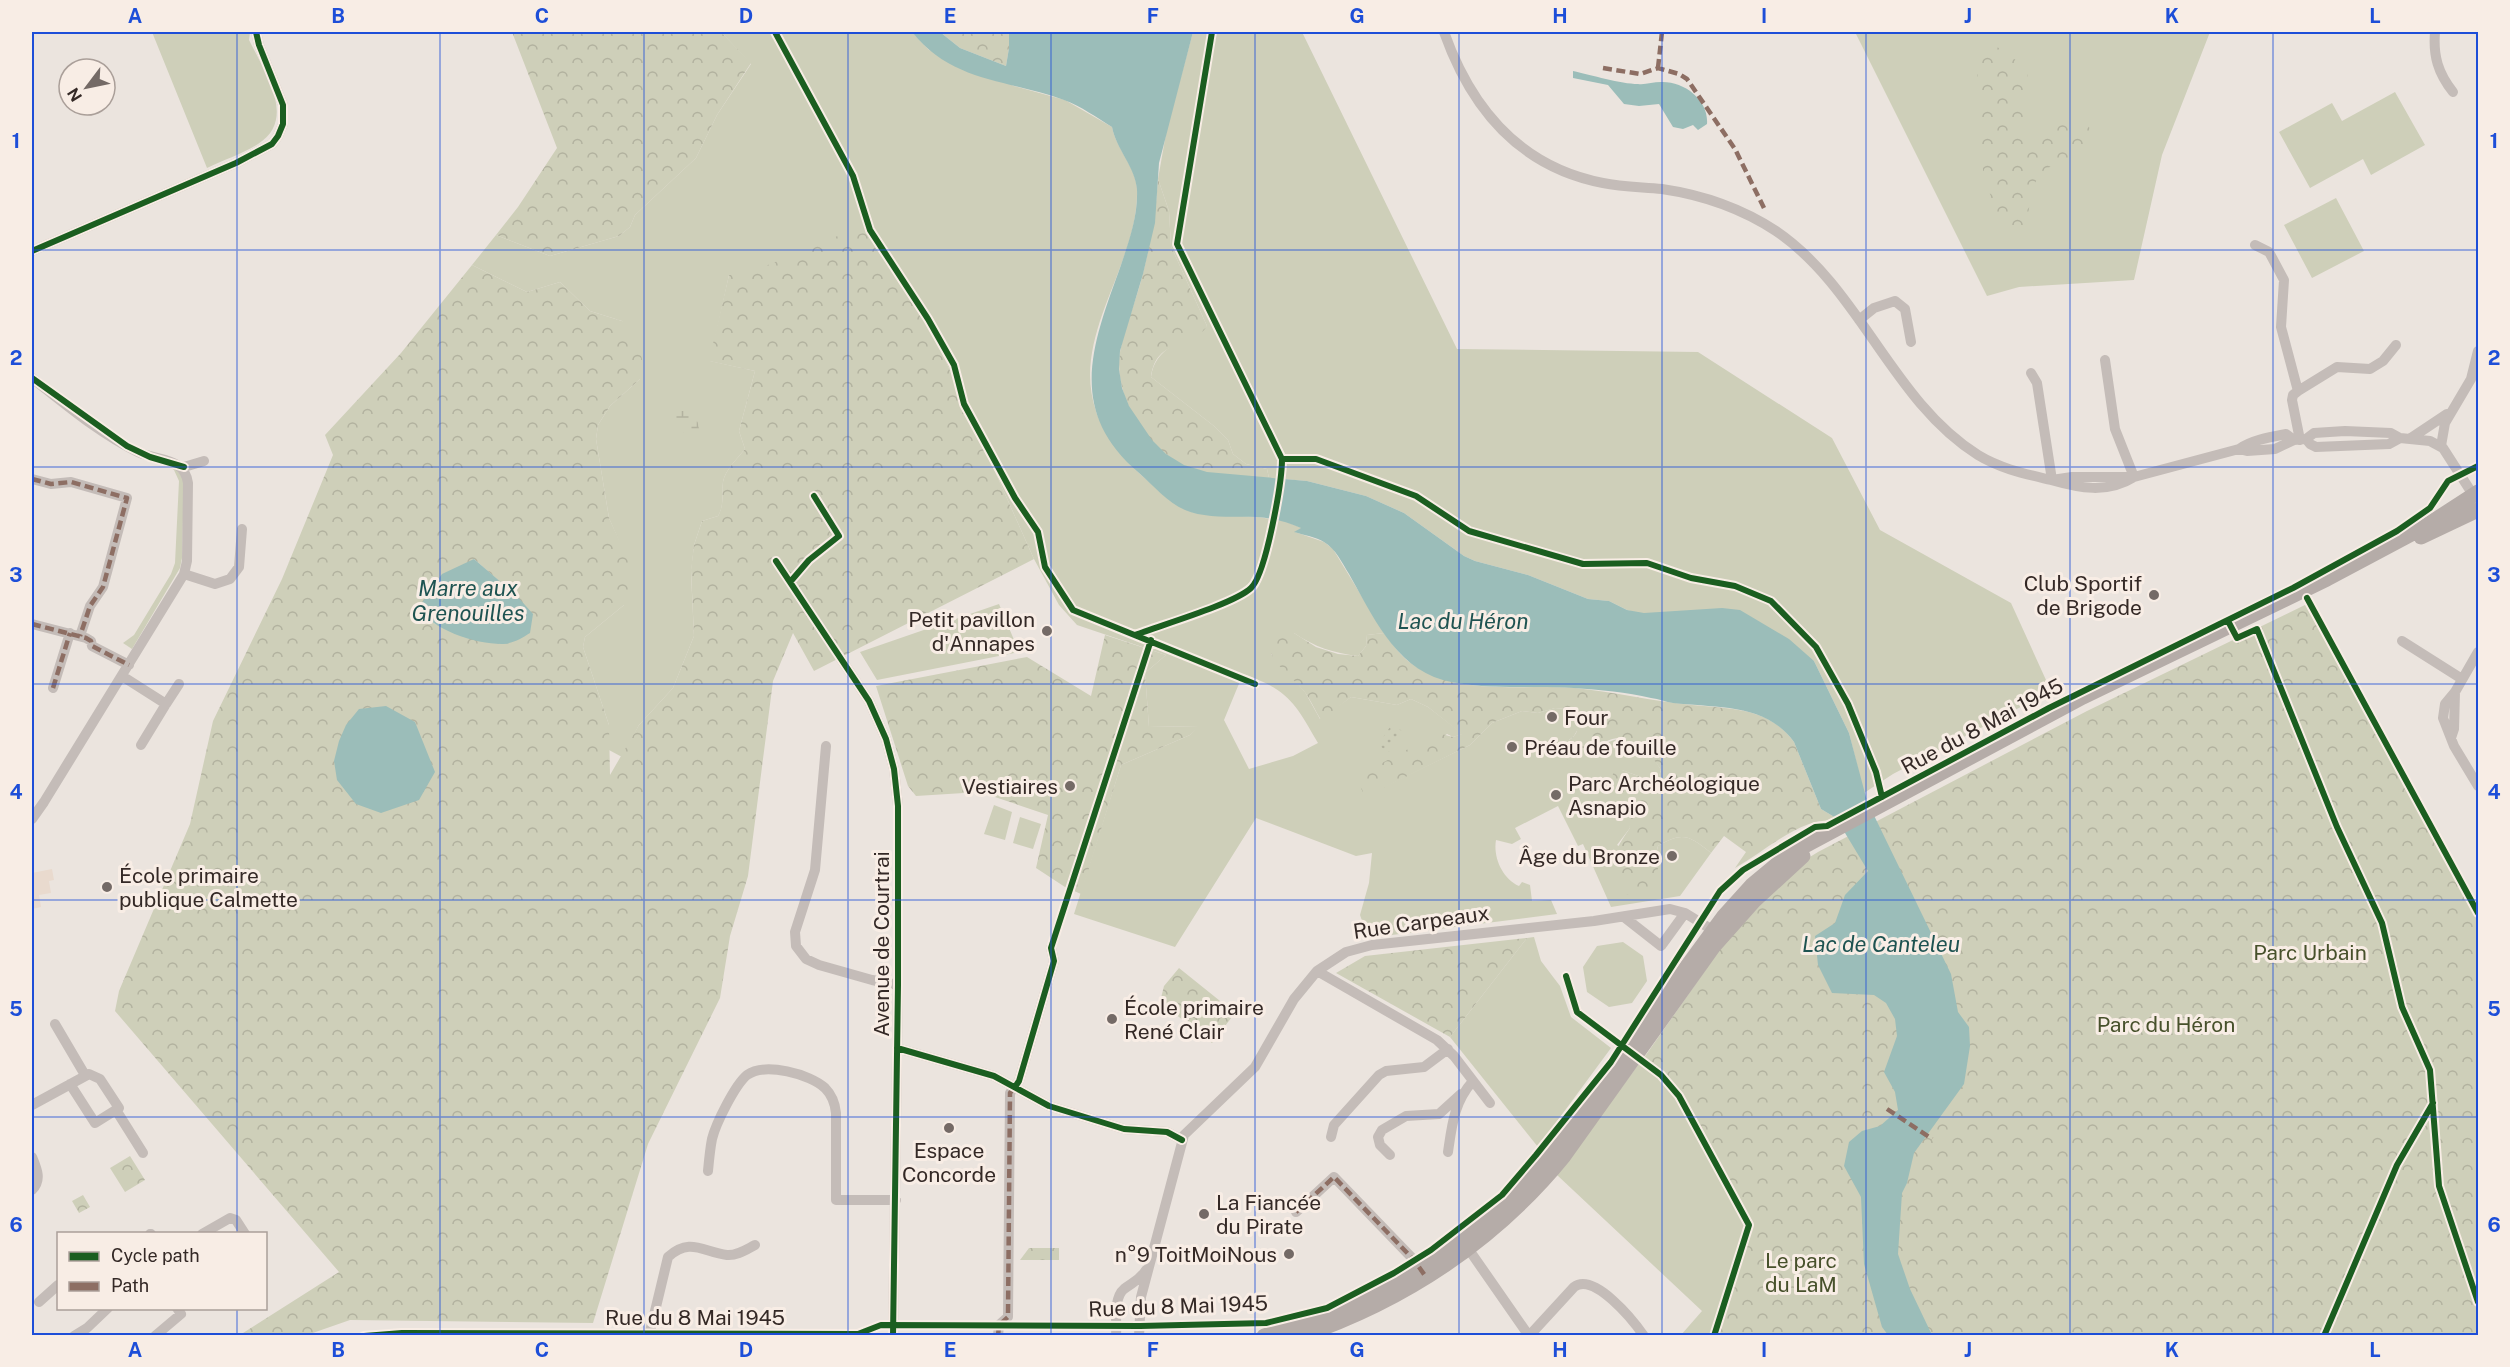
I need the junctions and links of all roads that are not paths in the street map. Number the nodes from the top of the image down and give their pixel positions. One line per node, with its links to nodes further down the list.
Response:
1 (255, 32): 6 (street)
2 (1443, 32): 7 (street)
3 (2435, 32): 4 (street)
4 (2453, 92)
5 (2255, 245): 14 (street)
6 (32, 251)
7 (1859, 320): 8 (street); 23 (street)
8 (1911, 342)
9 (2396, 345): 14 (street)
10 (2478, 351): 15 (street)
11 (2104, 360): 21 (street)
12 (2031, 373): 23 (street)
13 (32, 378): 20 (street)
14 (2298, 391): 17 (street)
15 (2450, 412): 16 (street); 18 (street)
16 (2405, 438): 17 (street); 18 (street)
17 (2300, 440): 21 (street)
18 (2440, 446): 25 (street)
19 (204, 461): 20 (street)
20 (183, 467): 29 (street)
21 (2134, 477): 23 (street)
22 (32, 479): 32 (street)
23 (2052, 480)
24 (814, 496): 30 (street)
25 (2477, 497): 44 (main road, Rue du 8 Mai 1945)
26 (2478, 510): 44 (main road, Rue du 8 Mai 1945)
27 (242, 529): 29 (street)
28 (776, 561): 30 (street, Avenue de Courtrai)
29 (184, 574): 35 (street)
30 (791, 581): 51 (street, Avenue de Courtrai)
31 (32, 624): 32 (street)
32 (75, 634): 35 (street); 39 (street)
33 (2402, 641): 37 (street)
34 (2478, 652): 37 (street)
35 (129, 665): 36 (street)
36 (122, 676): 40 (street); 45 (street)
37 (2462, 679): 43 (street)
38 (179, 684): 40 (street)
39 (53, 688)
40 (166, 704): 41 (street)
41 (141, 745)
42 (826, 746): 51 (street)
43 (2478, 786)
44 (1882, 809): 48 (main road, Rue du 8 Mai 1945)
45 (32, 819)
46 (1685, 913): 47 (street, Rue Carpeaux); 47 (street); 48 (street, Rue Carpeaux)
47 (1624, 917): 50 (street, Rue Carpeaux)
48 (1718, 934): 75 (main road, Rue du 8 Mai 1945)
49 (1051, 948): 58 (street)
50 (1317, 971): 54 (street); 64 (street, Rue Carpeaux)
51 (898, 985): 53 (street, Avenue de Courtrai)
52 (55, 1024): 55 (street)
53 (897, 1048): 58 (street); 71 (street, Avenue de Courtrai)
54 (1448, 1049): 56 (street); 63 (street)
55 (85, 1075): 57 (street); 62 (street)
56 (1473, 1081): 59 (street); 60 (street)
57 (70, 1084): 61 (street); 62 (street)
58 (1015, 1087): 64 (street); 87 (street)
59 (1461, 1094): 65 (street); 67 (street)
60 (1490, 1103)
61 (32, 1105)
62 (116, 1110): 66 (street)
63 (1331, 1137)
64 (1182, 1140): 77 (street)
65 (1448, 1152)
66 (143, 1153)
67 (1390, 1155)
68 (32, 1157): 70 (street)
69 (708, 1171): 71 (street)
70 (32, 1190)
71 (896, 1200): 86 (street, Avenue de Courtrai)
72 (1296, 1212): 78 (street)
73 (204, 1232): 74 (street)
74 (244, 1232)
75 (1464, 1243): 78 (main road, Rue du 8 Mai 1945); 92 (street)
76 (755, 1245): 85 (street)
77 (1149, 1265): 88 (street); 89 (street)
78 (1422, 1271): 90 (main road, Rue du 8 Mai 1945); 91 (main road, Rue du 8 Mai 1945)
79 (57, 1286): 80 (street)
80 (39, 1302)
81 (178, 1310): 84 (street)
82 (101, 1311): 83 (street)
83 (81, 1334)
84 (155, 1335)
85 (649, 1335)
86 (893, 1335)
87 (998, 1335)
88 (1116, 1335)
89 (1139, 1335)
90 (1264, 1335)
91 (1301, 1335)
92 (1644, 1335)

